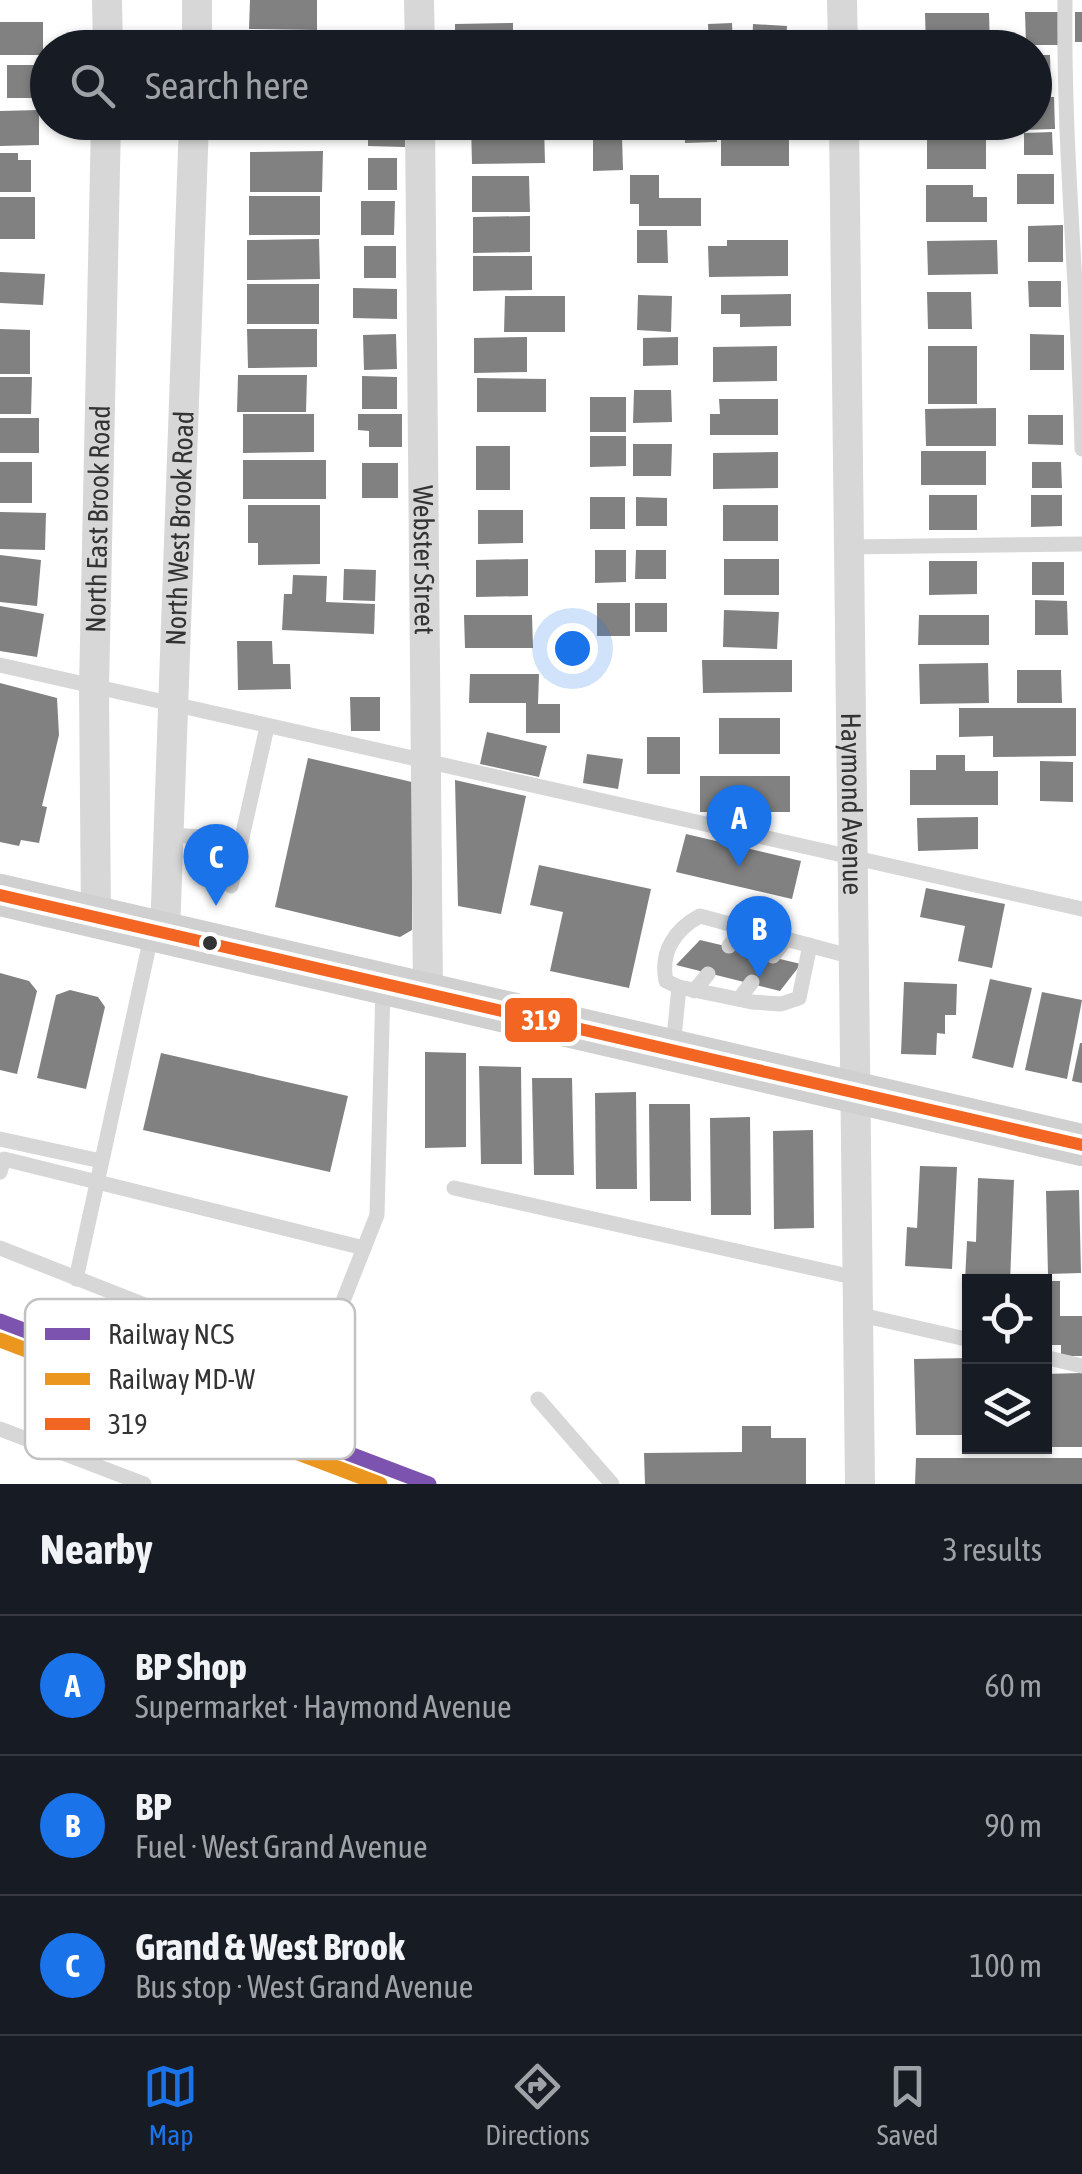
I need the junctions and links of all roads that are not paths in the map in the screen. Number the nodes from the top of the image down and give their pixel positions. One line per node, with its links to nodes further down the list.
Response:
1 (107, 0): 6 (street)
2 (197, 0): 7 (street)
3 (420, 0): 8 (street)
4 (842, 0): 9 (street)
5 (1065, 0): 14 (lane)
6 (108, 30)
7 (197, 30)
8 (420, 30)
9 (843, 30)
10 (106, 140): 18 (street, North East Brook Road)
11 (193, 140): 19 (street, North West Brook Road)
12 (420, 140): 21 (street, Webster Street)
13 (844, 140): 16 (street, Haymond Avenue)
14 (1082, 449)
15 (1082, 544): 16 (lane)
16 (848, 548): 24 (street, Haymond Avenue)
17 (0, 665): 18 (lane)
18 (94, 688): 19 (lane); 28 (street, North East Brook Road)
19 (171, 706): 20 (lane); 22 (street, North West Brook Road)
20 (267, 728): 21 (lane); 23 (lane)
21 (426, 762): 24 (lane); 40 (street, Webster Street)
22 (168, 835): 23 (lane); 30 (street, North West Brook Road)
23 (242, 839): 25 (lane)
24 (852, 856): 27 (lane); 35 (street, Haymond Avenue)
25 (231, 886)
26 (0, 895): 28 (main road)
27 (1082, 909)
28 (96, 917): 30 (main road)
29 (744, 926): 31 (lane); 33 (lane); 39 (lane)
30 (159, 932): 38 (main road); 46 (lane)
31 (787, 938): 32 (lane); 34 (lane)
32 (810, 945): 35 (lane); 41 (lane)
33 (728, 946)
34 (773, 956)
35 (853, 957): 43 (street, Haymond Avenue)
36 (708, 974): 39 (lane)
37 (752, 982): 41 (lane)
38 (384, 984): 40 (main road); 51 (lane)
39 (686, 989): 41 (lane); 42 (lane)
40 (428, 994): 42 (main road)
41 (738, 1000)
42 (673, 1050): 43 (main road)
43 (854, 1092): 45 (main road); 52 (street, Haymond Avenue)
44 (0, 1139): 46 (lane)
45 (1082, 1144)
46 (101, 1162): 48 (lane)
47 (0, 1172): 48 (lane)
48 (96, 1182): 51 (lane); 53 (lane)
49 (454, 1188): 52 (lane)
50 (0, 1248): 53 (lane)
51 (364, 1248): 55 (lane)
52 (857, 1278): 56 (street, Haymond Avenue)
53 (76, 1279): 54 (lane)
54 (127, 1299)
55 (344, 1299)
56 (857, 1314): 57 (lane); 66 (street, Haymond Avenue)
57 (962, 1338)
58 (1052, 1359): 59 (lane)
59 (1082, 1366)
60 (538, 1399): 65 (lane)
61 (0, 1429): 62 (lane)
62 (25, 1439)
63 (79, 1459): 64 (lane)
64 (144, 1484)
65 (612, 1484)
66 (860, 1484)

